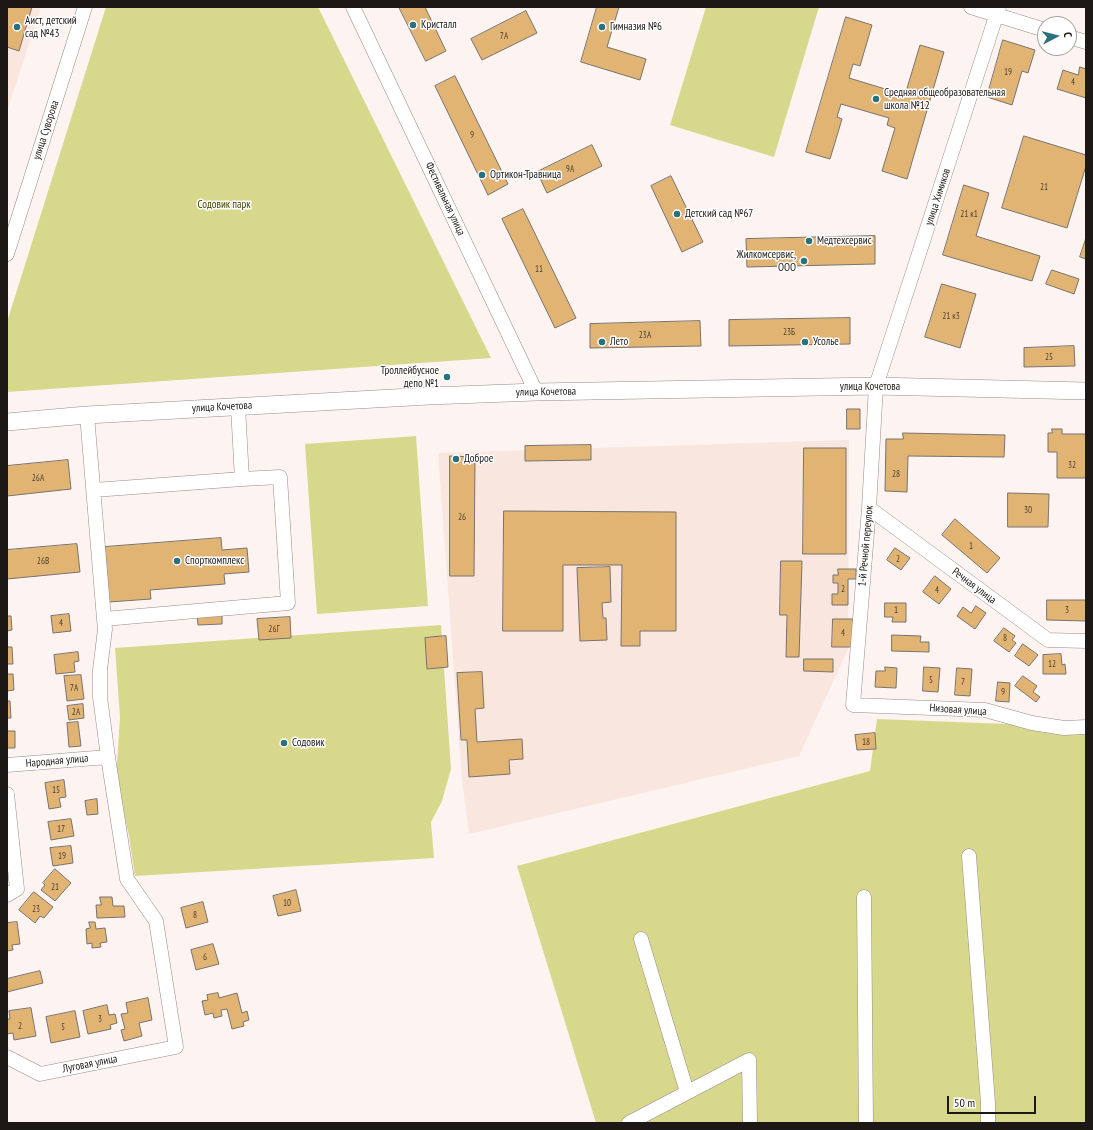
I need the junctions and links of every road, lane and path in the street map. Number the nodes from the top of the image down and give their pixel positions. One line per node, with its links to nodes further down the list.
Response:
1 (85, 7): 6 (street, улица Суворова)
2 (353, 7): 10 (street, Фестивальная улица)
3 (971, 7): 4 (street)
4 (998, 11): 5 (street); 8 (street, улица Химиков)
5 (1037, 27)
6 (10, 235): 7 (street, улица Суворова)
7 (7, 254)
8 (876, 386): 9 (main road, улица Кочетова); 10 (main road, улица Кочетова); 16 (street, 1-й Речной переулок)
9 (1086, 391)
10 (536, 392): 11 (main road, улица Кочетова)
11 (238, 406): 12 (main road, улица Кочетова); 14 (street)
12 (87, 415): 13 (main road, улица Кочетова); 15 (street)
13 (7, 422)
14 (242, 479): 15 (street); 17 (street)
15 (94, 490): 17 (street)
16 (869, 508): 18 (street, Речная улица); 19 (street, 1-й Речной переулок)
17 (104, 619): 21 (street)
18 (1086, 641)
19 (852, 705): 20 (street, Низовая улица)
20 (1086, 727)
21 (108, 757): 22 (street, Народная улица); 28 (street, Луговая улица)
22 (7, 765)
23 (7, 794): 25 (street)
24 (969, 856): 33 (street)
25 (7, 895)
26 (864, 897): 32 (street)
27 (641, 939): 29 (street)
28 (7, 1057)
29 (688, 1092): 30 (street); 31 (street)
30 (629, 1123)
31 (750, 1123)
32 (866, 1123)
33 (988, 1123)

